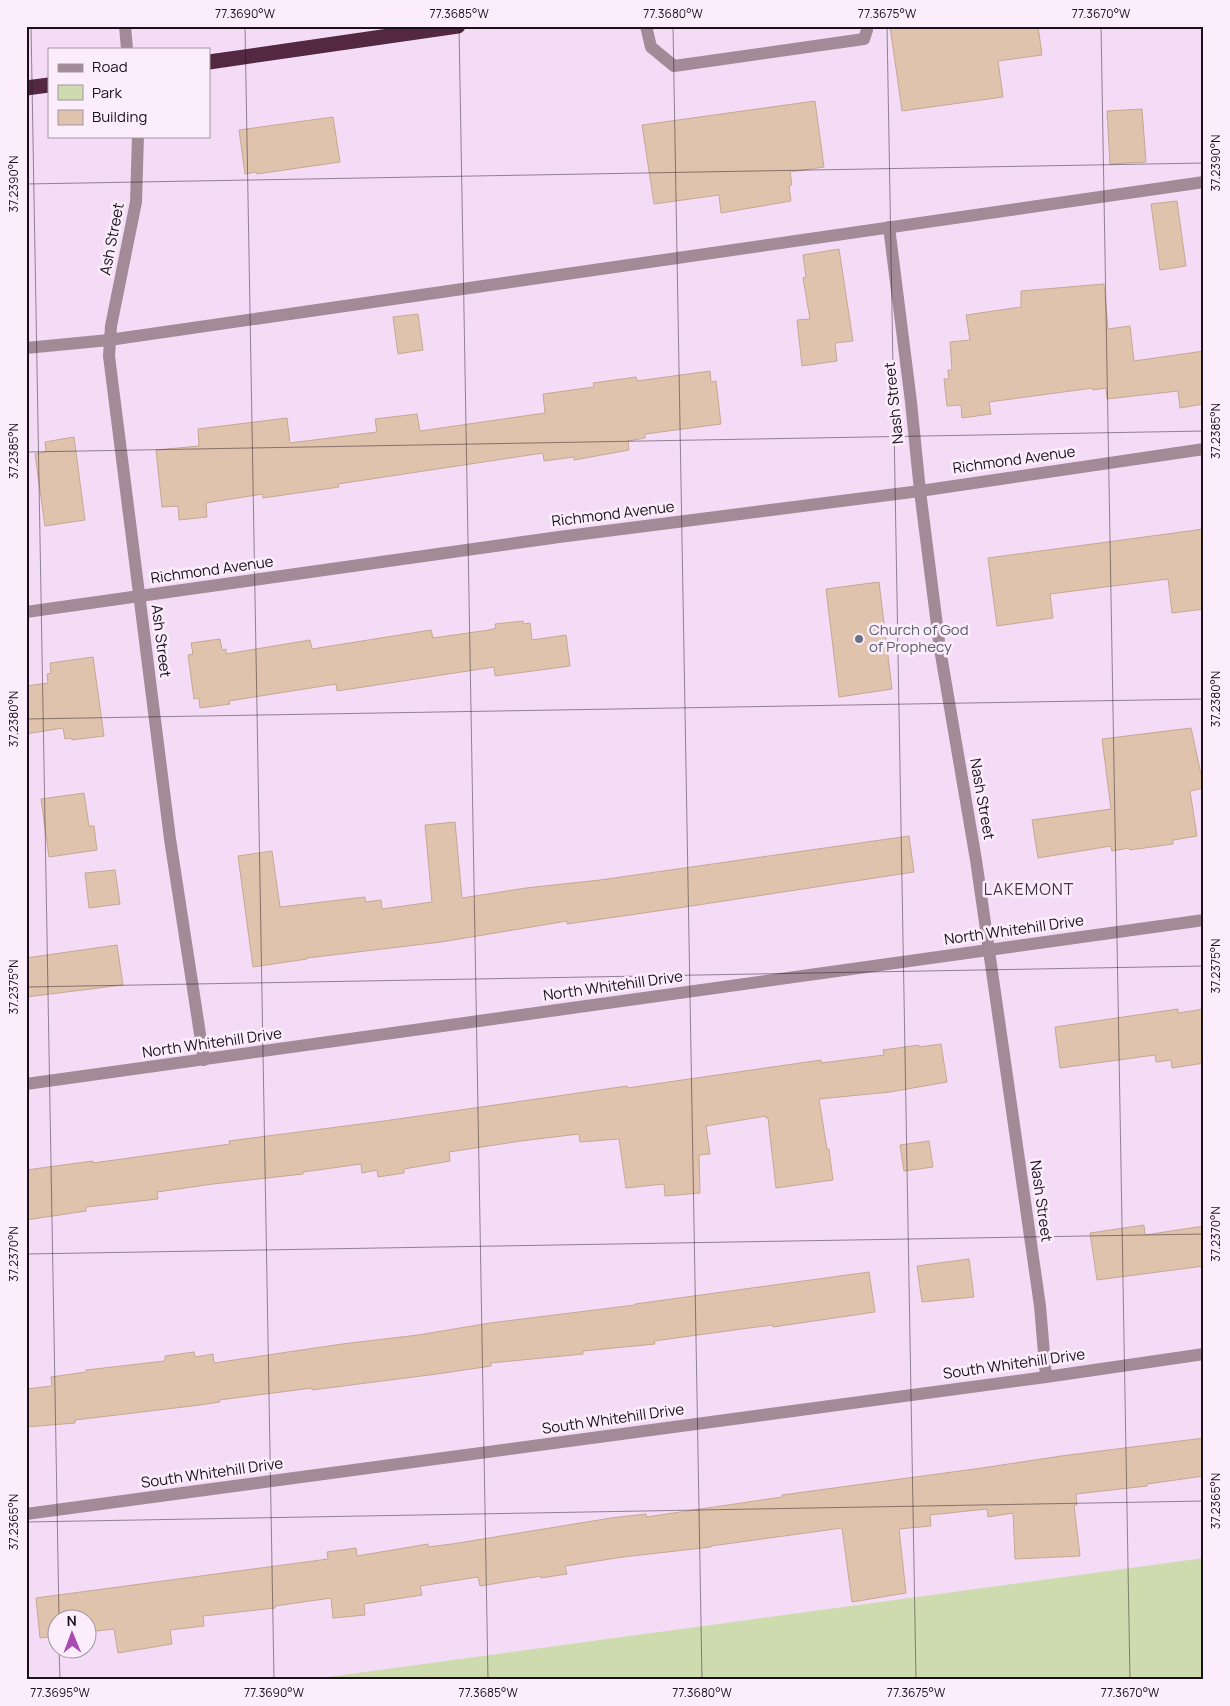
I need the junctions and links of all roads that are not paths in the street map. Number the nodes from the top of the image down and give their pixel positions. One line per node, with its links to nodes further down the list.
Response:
1 (124, 26): 5 (street)
2 (458, 26): 6 (highway)
3 (646, 26): 4 (street)
4 (866, 26)
5 (127, 48)
6 (210, 62)
7 (48, 85): 8 (highway)
8 (26, 88)
9 (138, 138): 12 (street, Ash Street)
10 (1204, 182): 11 (street)
11 (889, 227): 12 (street); 15 (street, Nash Street)
12 (109, 340): 13 (street); 16 (street, Ash Street)
13 (26, 348)
14 (1204, 448): 15 (street, Richmond Avenue)
15 (920, 490): 16 (street, Richmond Avenue); 19 (street, Nash Street)
16 (139, 597): 17 (street, Richmond Avenue); 20 (street, Ash Street)
17 (26, 612)
18 (1204, 920): 19 (street, North Whitehill Drive)
19 (988, 950): 20 (street, North Whitehill Drive); 23 (street, Nash Street)
20 (204, 1060): 21 (street, North Whitehill Drive)
21 (26, 1084)
22 (1204, 1354): 23 (street, South Whitehill Drive)
23 (1046, 1377): 24 (street, South Whitehill Drive)
24 (26, 1514)

